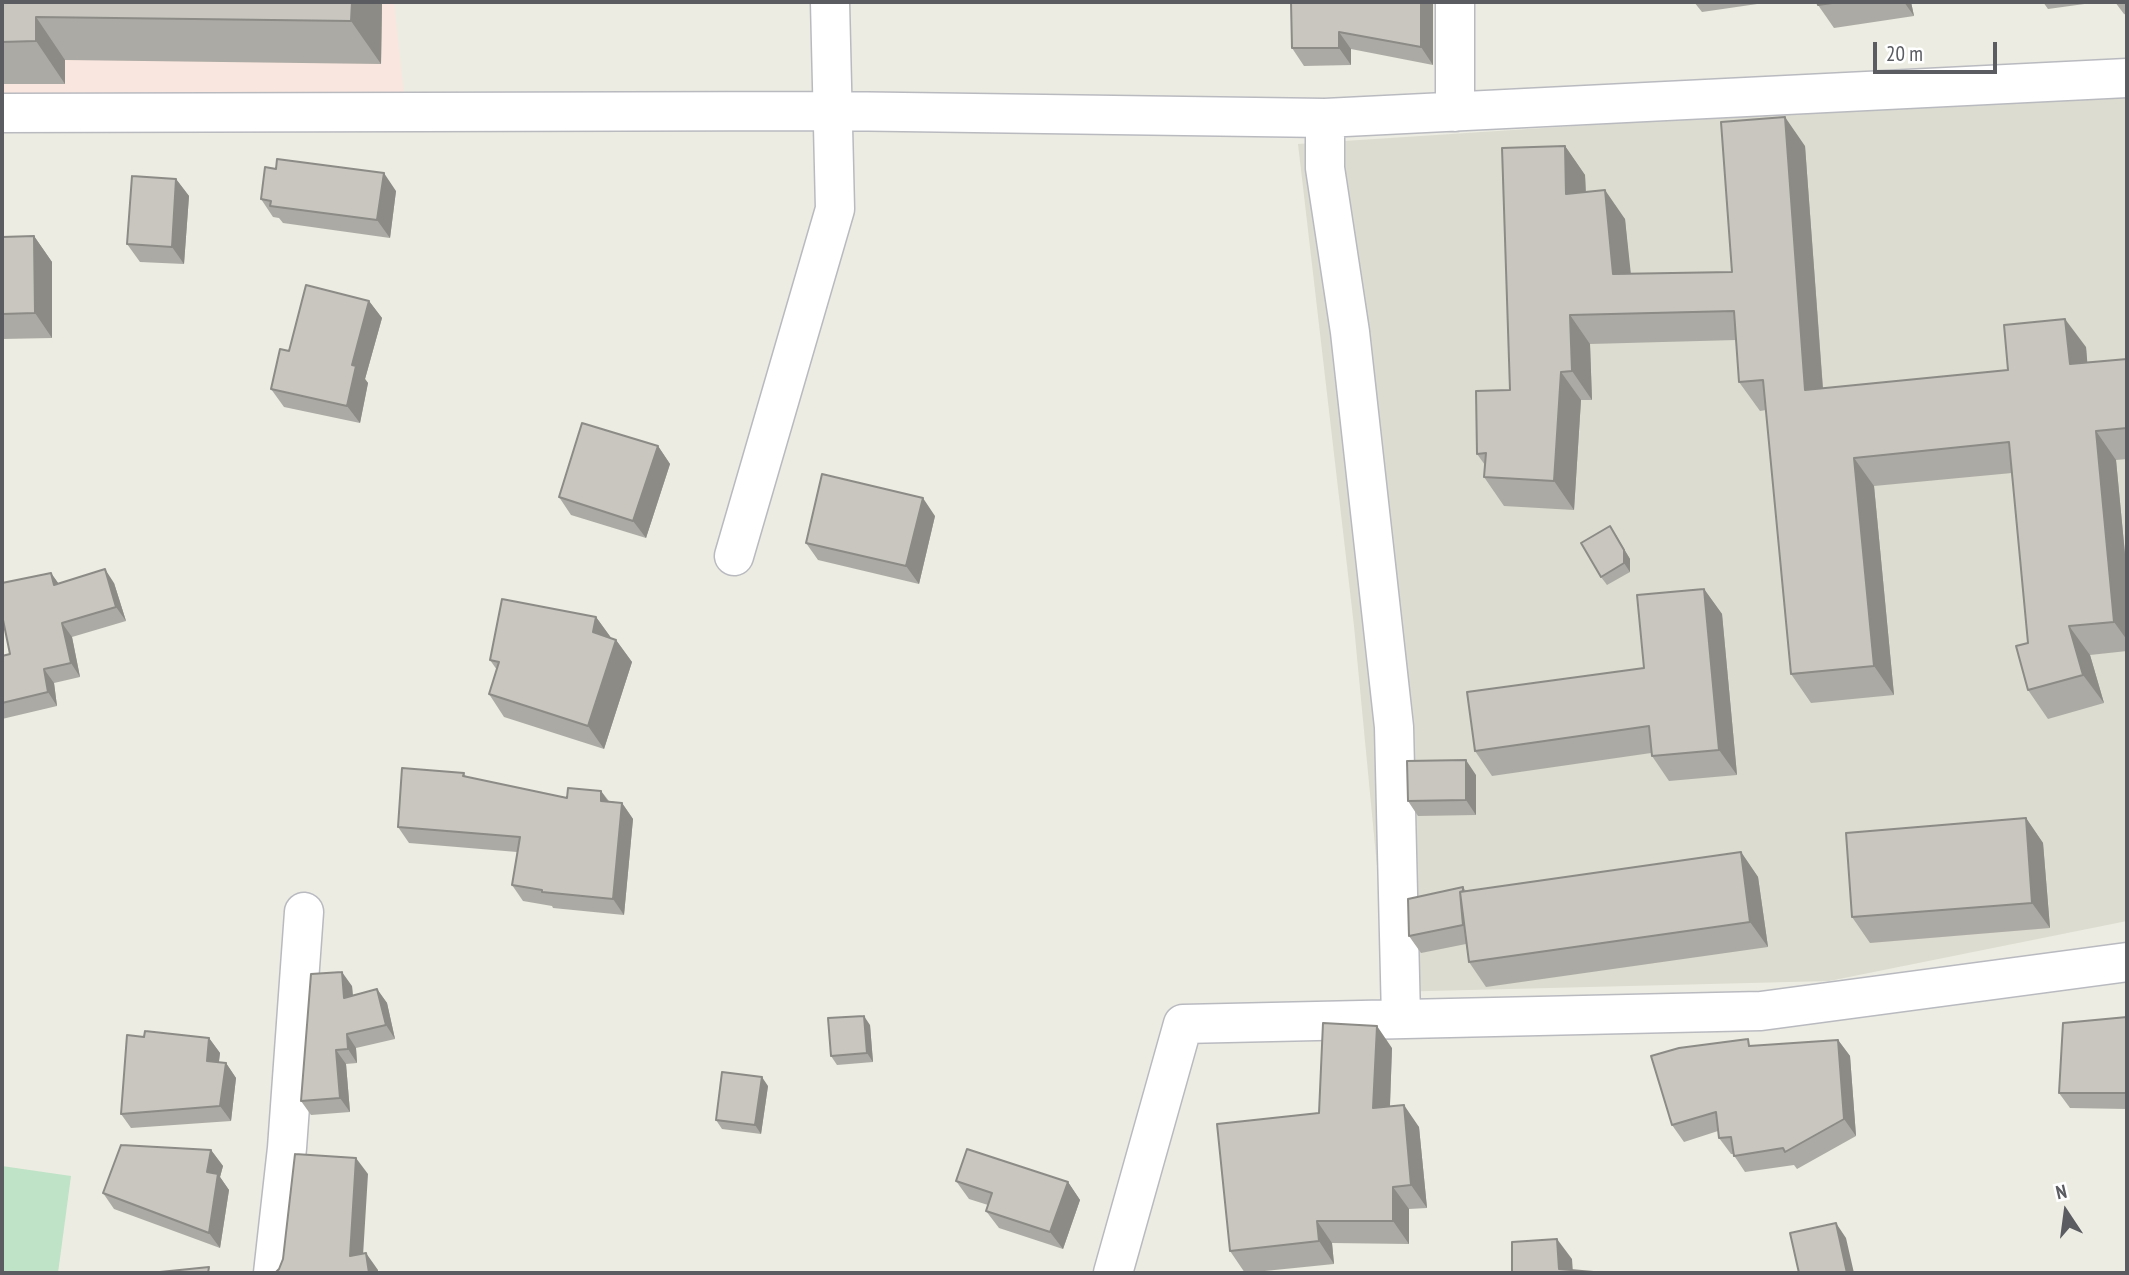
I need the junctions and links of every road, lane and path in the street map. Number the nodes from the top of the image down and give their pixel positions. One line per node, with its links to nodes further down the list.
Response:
1 (830, 2): 4 (street)
2 (1455, 2): 6 (street)
3 (2127, 78): 6 (street)
4 (832, 111): 5 (street); 7 (street); 8 (street)
5 (2, 113)
6 (1455, 113): 7 (street)
7 (1325, 118): 11 (street)
8 (734, 556)
9 (304, 912): 12 (street)
10 (2127, 962): 11 (street)
11 (1401, 1018): 13 (street)
12 (273, 1273)
13 (1113, 1273)

